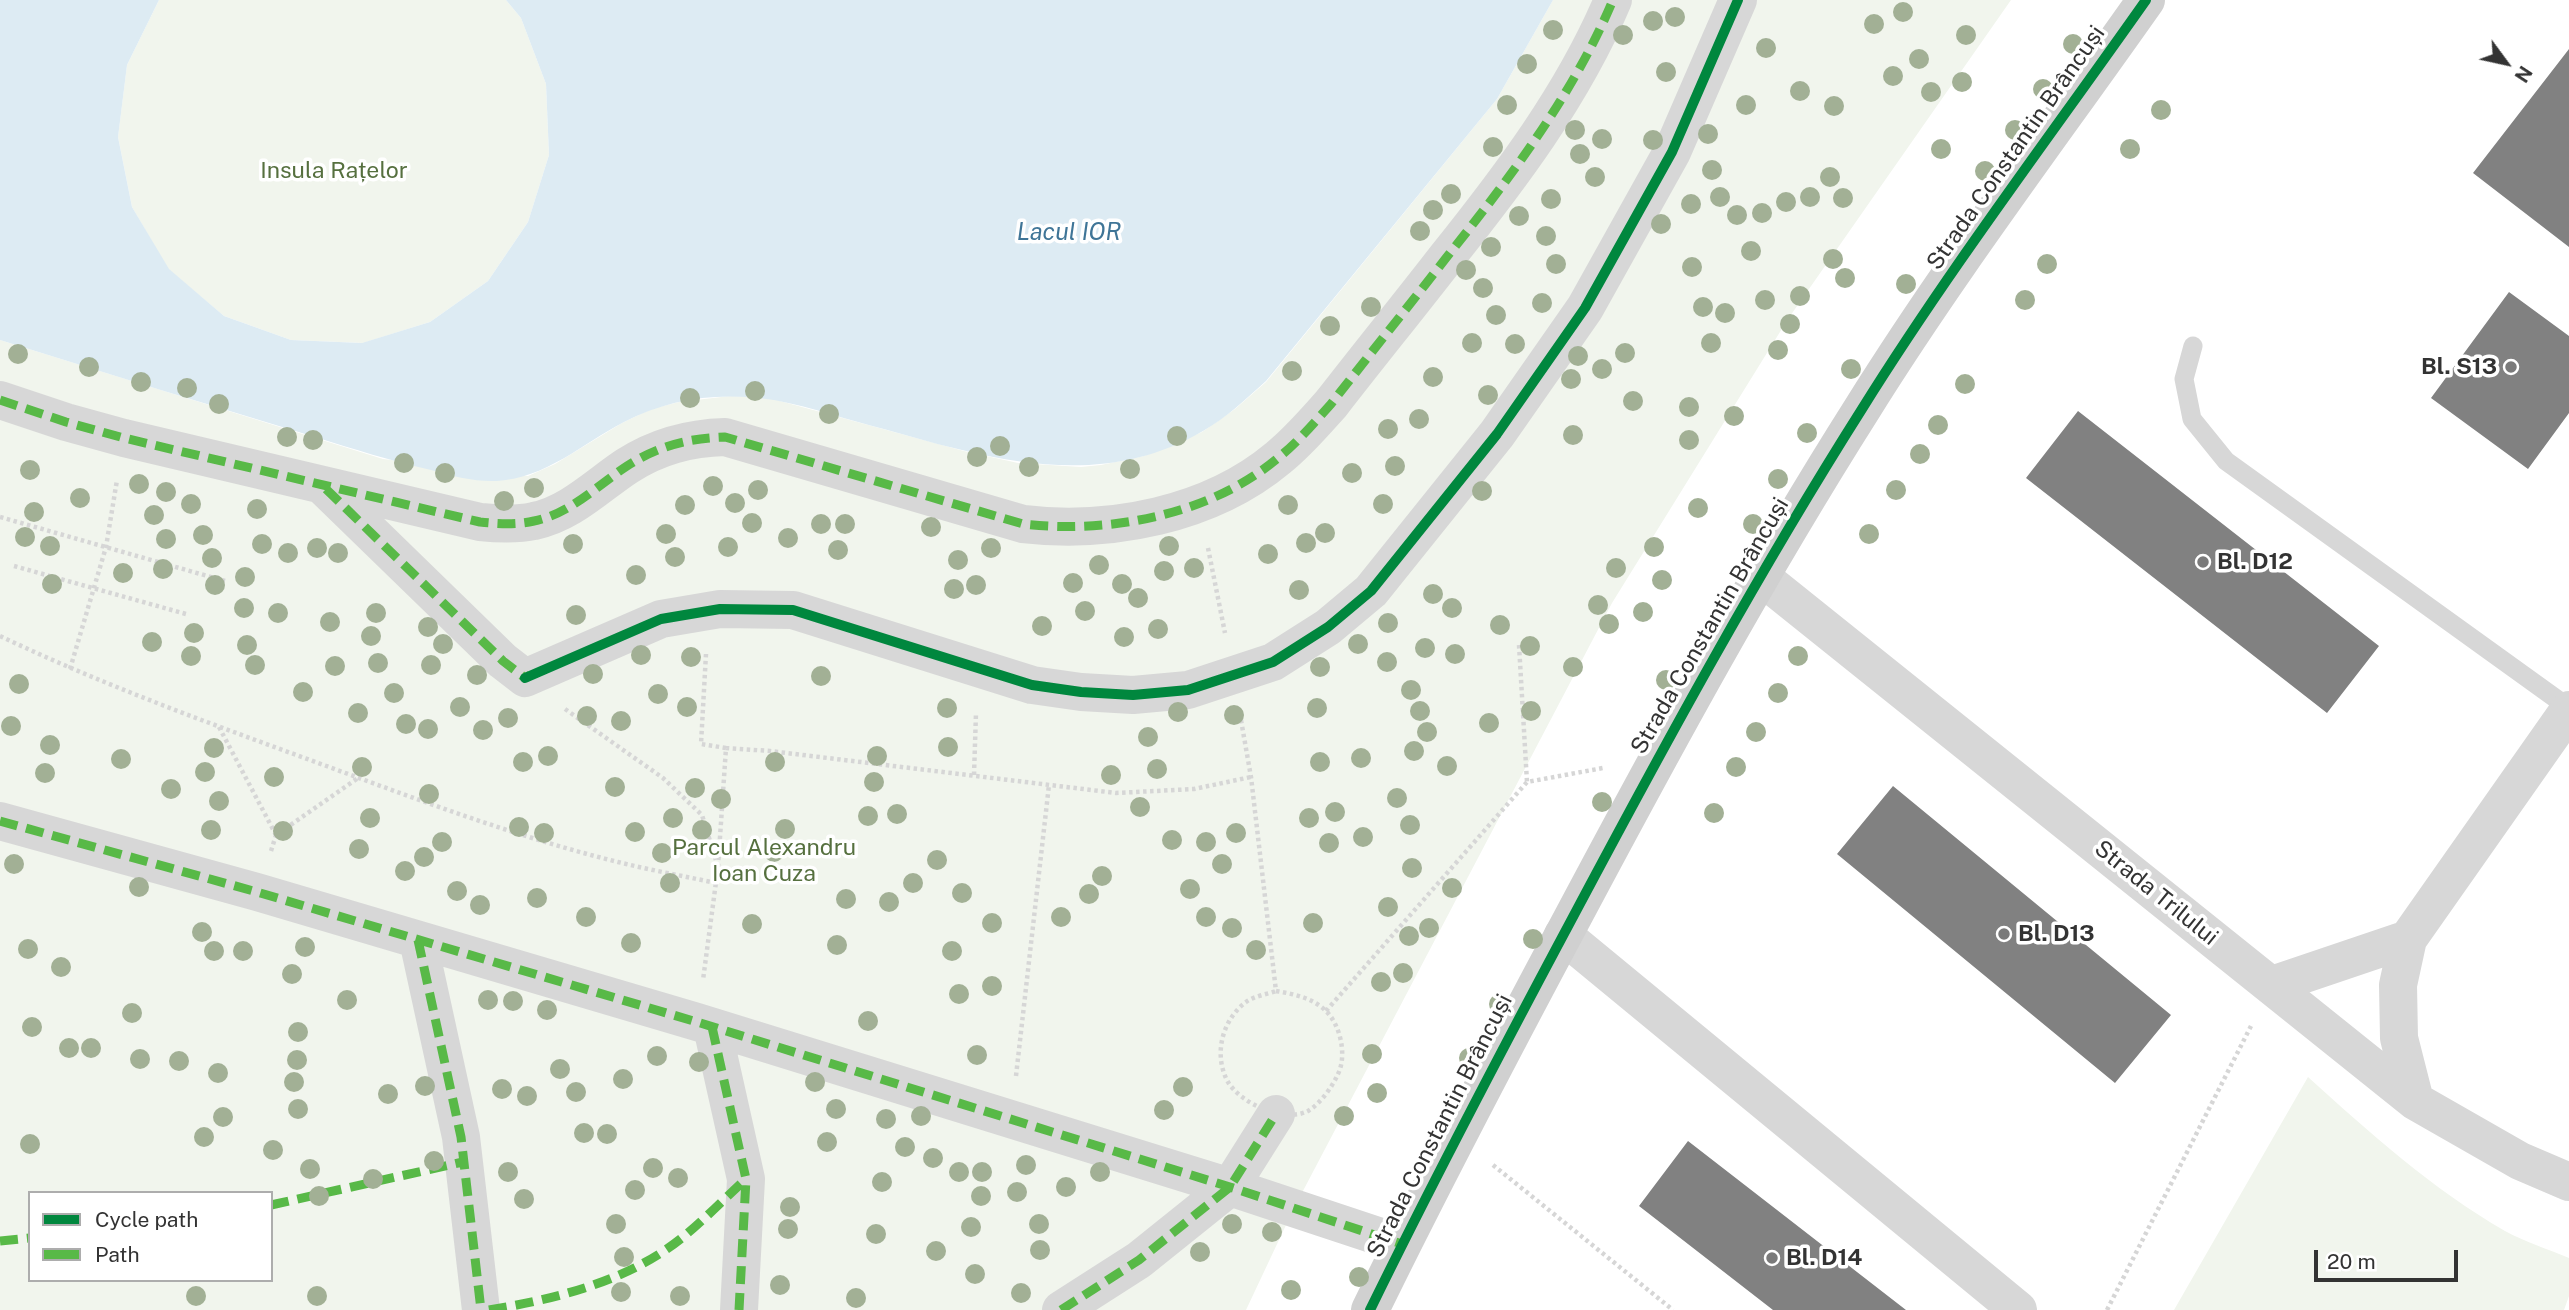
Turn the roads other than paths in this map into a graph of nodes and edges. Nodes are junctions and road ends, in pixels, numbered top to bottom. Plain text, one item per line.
1 (1614, 0) edge
2 (1738, 0) edge
3 (2146, 0) edge
4 (2193, 346) dead end
5 (0, 400) edge
6 (324, 487) junction
7 (1760, 576) junction
8 (2569, 709) edge
9 (0, 821) edge
10 (1563, 935) junction
11 (2408, 939) junction
12 (418, 940) junction
13 (2272, 985) junction
14 (705, 1025) junction
15 (2415, 1101) junction
16 (1276, 1114) dead end
17 (2569, 1182) edge
18 (1230, 1188) junction
19 (1402, 1244) junction
20 (481, 1310) edge
21 (739, 1310) edge
22 (1061, 1310) edge
23 (1370, 1310) edge
24 (2018, 1310) edge

1 - 6 street
2 - 6 street
3 - 7 main road, Strada Constantin Brâncuși
4 - 8 lane
5 - 6 street
7 - 10 main road, Strada Constantin Brâncuși
7 - 13 street, Strada Trilului
8 - 11 street
9 - 12 street
10 - 19 main road, Strada Constantin Brâncuși
10 - 24 street
11 - 13 street
11 - 15 street
12 - 14 street
12 - 20 street
13 - 15 street, Strada Trilului
14 - 18 street
14 - 21 street
15 - 17 street, Strada Trilului
16 - 18 street
18 - 19 street
18 - 22 street
19 - 23 main road, Strada Constantin Brâncuși

